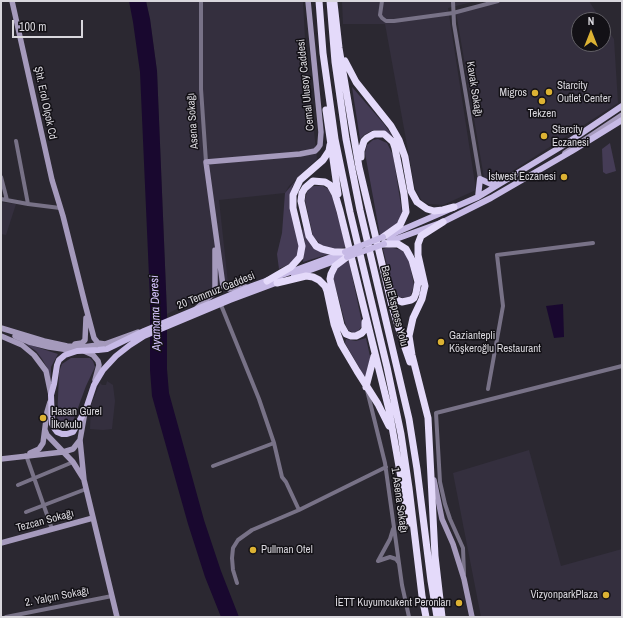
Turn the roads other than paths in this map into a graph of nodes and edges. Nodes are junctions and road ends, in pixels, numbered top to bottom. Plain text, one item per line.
1 (12, 1) edge
2 (201, 1) edge
3 (308, 1) edge
4 (320, 1) edge
5 (330, 1) edge
6 (334, 1) edge
7 (382, 1) edge
8 (453, 1) edge
9 (498, 1) edge
10 (454, 12) junction
11 (337, 26) junction
12 (323, 53) junction
13 (622, 106) edge
14 (622, 115) edge
15 (622, 120) edge
16 (16, 141) dead end
17 (330, 145) junction
18 (206, 162) junction
19 (552, 163) junction
20 (1, 177) edge
21 (480, 179) junction
22 (364, 183) junction
23 (500, 184) junction
24 (478, 197) junction
25 (1, 199) edge
26 (7, 200) junction
27 (28, 204) junction
28 (454, 207) junction
29 (60, 208) junction
30 (340, 210) junction
31 (443, 222) junction
32 (216, 240) junction
33 (383, 241) junction
34 (593, 243) dead end
35 (346, 254) junction
36 (384, 271) junction
37 (267, 281) junction
38 (277, 283) junction
39 (252, 286) junction
40 (85, 304) junction
41 (221, 305) junction
42 (195, 309) junction
43 (364, 310) junction
44 (185, 317) junction
45 (1, 329) edge
46 (144, 333) junction
47 (1, 336) edge
48 (105, 344) junction
49 (60, 345) junction
50 (77, 351) junction
51 (84, 351) junction
52 (375, 353) junction
53 (622, 366) edge
54 (94, 385) junction
55 (366, 387) junction
56 (488, 389) dead end
57 (422, 390) junction
58 (51, 398) junction
59 (86, 409) junction
60 (45, 430) junction
61 (80, 440) junction
62 (274, 443) junction
63 (396, 450) junction
64 (63, 452) junction
65 (26, 455) junction
66 (1, 459) edge
67 (73, 462) junction
68 (212, 466) dead end
69 (431, 466) junction
70 (386, 468) junction
71 (33, 479) junction
72 (84, 480) junction
73 (18, 485) dead end
74 (86, 489) junction
75 (43, 506) junction
76 (299, 510) junction
77 (26, 512) dead end
78 (94, 518) junction
79 (394, 525) junction
80 (52, 529) junction
81 (1, 544) edge
82 (400, 566) junction
83 (464, 579) junction
84 (237, 583) dead end
85 (112, 596) junction
86 (422, 596) junction
87 (6, 617) edge
88 (117, 617) edge
89 (408, 617) edge
90 (426, 617) edge
91 (437, 617) edge
92 (442, 617) edge
93 (472, 617) edge

1 - 29 main road, Şht. Erol Olçok Cd
2 - 18 street, Asena Sokağı
3 - 18 main road, Cemal Ulusoy Caddesi
4 - 12 highway, Basın Ekspress Yolu
5 - 91 highway, Basın Ekspress Yolu
6 - 11 highway
7 - 10 street
8 - 10 street, Kavak Sokağı
9 - 10 street
10 - 21 street, Kavak Sokağı
11 - 22 highway
11 - 28 highway
12 - 17 highway
12 - 86 highway, Basın Ekspress Yolu
13 - 23 main road
14 - 19 main road
15 - 19 main road
16 - 27 street
17 - 30 highway
17 - 37 highway
18 - 32 main road, Asena Sokağı
19 - 31 main road
20 - 26 street
21 - 23 main road
21 - 24 main road
22 - 33 highway
22 - 36 highway
23 - 24 main road
24 - 28 main road
25 - 26 street
26 - 27 street
27 - 29 street
28 - 33 main road
29 - 40 main road, Şht. Erol Olçok Cd
30 - 35 highway
30 - 43 highway
31 - 33 main road
31 - 57 highway
32 - 39 main road
32 - 42 main road
33 - 35 main road, bridge
33 - 36 highway
34 - 56 street
35 - 37 main road, 20 Temmuz Caddesi
35 - 38 main road
35 - 43 highway
36 - 57 highway
37 - 39 main road, 20 Temmuz Caddesi
38 - 41 main road
38 - 55 highway
39 - 42 main road, 20 Temmuz Caddesi
40 - 48 main road
40 - 49 main road
41 - 44 main road
41 - 62 street
42 - 44 main road, 20 Temmuz Caddesi
43 - 52 highway
44 - 46 main road
45 - 49 main road
45 - 50 main road
46 - 48 main road
46 - 51 main road
46 - 54 main road
47 - 58 main road
48 - 49 main road
50 - 51 main road
50 - 58 main road
51 - 54 main road
52 - 55 highway
52 - 63 highway
53 - 83 street
54 - 59 main road
55 - 63 highway
55 - 70 street, 1. Asena Sokağı
57 - 69 highway
58 - 59 main road
58 - 60 main road
59 - 61 main road
60 - 64 main road
60 - 65 main road
61 - 64 main road
61 - 72 main road
62 - 68 street
62 - 76 street
63 - 86 highway
64 - 65 main road
64 - 67 main road
65 - 66 main road
65 - 71 street
67 - 71 street
67 - 72 main road
69 - 83 main road
69 - 92 highway
70 - 76 street
70 - 79 street, 1. Asena Sokağı
71 - 73 street
71 - 75 street
72 - 74 main road
74 - 75 street
74 - 78 main road
75 - 77 street
75 - 80 street
76 - 84 street
78 - 80 main road, Tezcan Sokağı
78 - 85 main road
79 - 82 street, 1. Asena Sokağı
79 - 82 street
80 - 81 main road, Tezcan Sokağı
82 - 89 street, 1. Asena Sokağı
83 - 93 main road
85 - 87 street, 2. Yalçın Sokağı
85 - 88 main road
86 - 90 highway, Basın Ekspress Yolu

